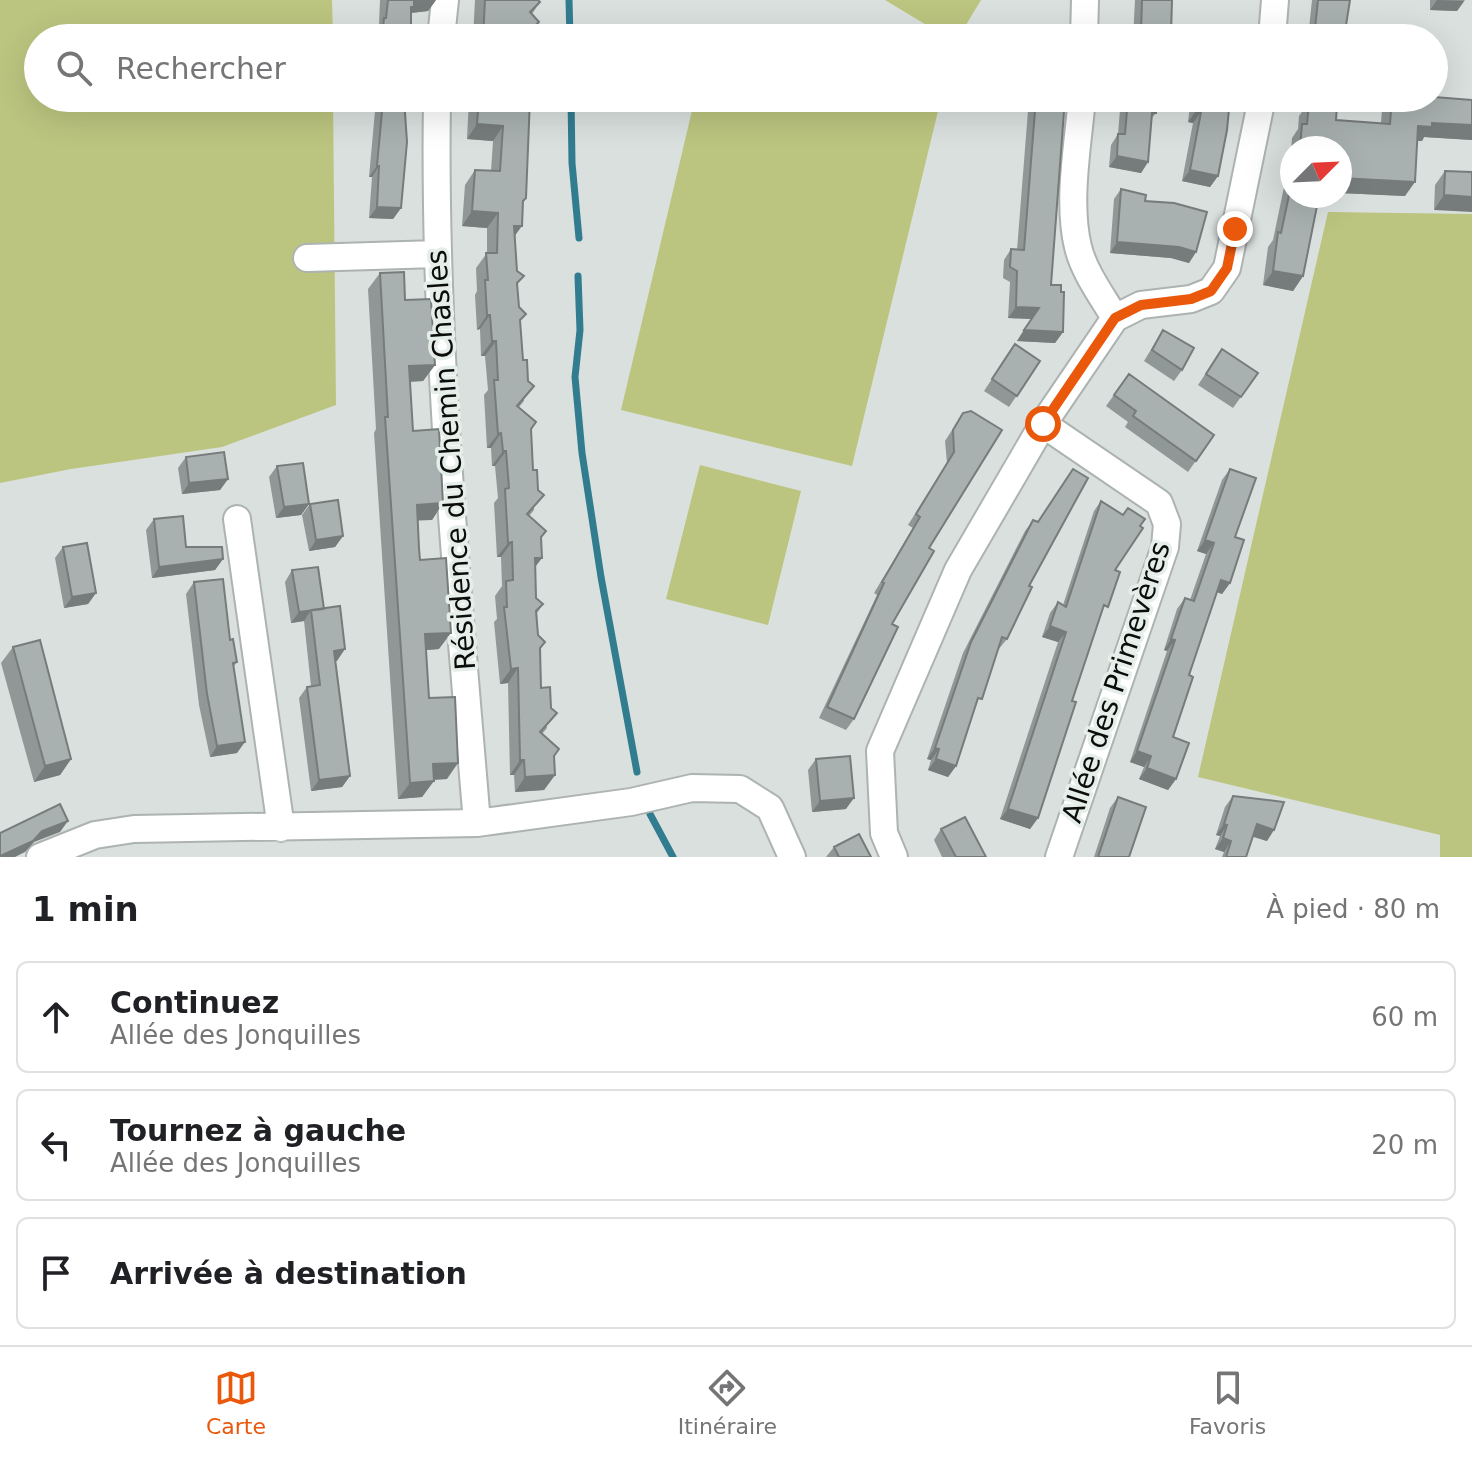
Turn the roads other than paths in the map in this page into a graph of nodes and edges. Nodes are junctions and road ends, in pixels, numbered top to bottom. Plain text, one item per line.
1 (445, 0) edge
2 (1085, 0) edge
3 (1275, 0) edge
4 (442, 24) edge
5 (1084, 24) edge
6 (1273, 24) edge
7 (437, 112) edge
8 (1081, 112) edge
9 (1259, 112) edge
10 (437, 254) junction
11 (307, 258) dead end
12 (1115, 318) junction
13 (1043, 424) junction
14 (237, 519) dead end
15 (477, 823) junction
16 (281, 828) junction
17 (40, 857) edge
18 (792, 857) edge
19 (894, 857) edge
20 (1059, 857) edge

1 - 4 street
2 - 5 street
3 - 6 street
7 - 10 street, Résidence du Chemin Chasles
8 - 12 street
9 - 12 street
10 - 11 street
10 - 15 street, Résidence du Chemin Chasles
12 - 13 street
13 - 19 street
13 - 20 street, Allée des Primevères
14 - 16 street
15 - 16 street
15 - 18 street
16 - 17 street

